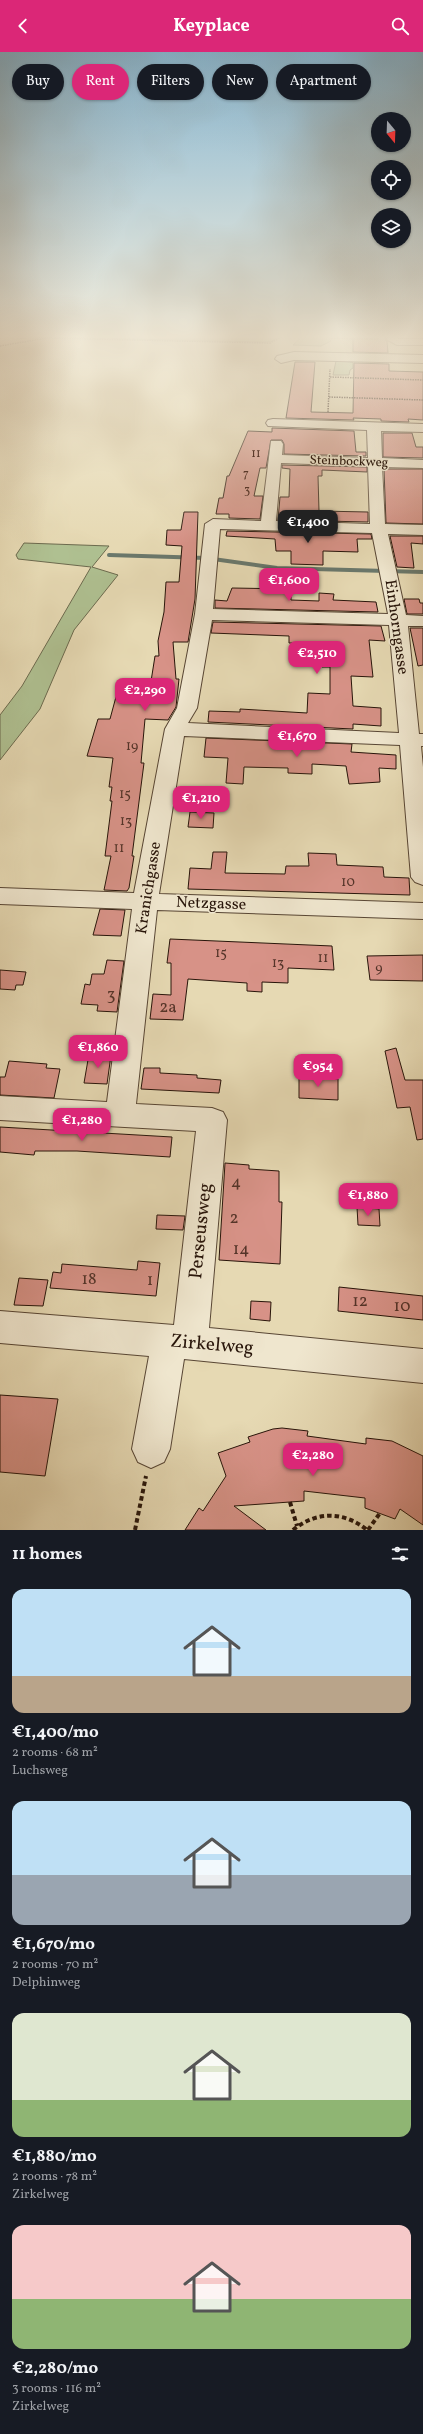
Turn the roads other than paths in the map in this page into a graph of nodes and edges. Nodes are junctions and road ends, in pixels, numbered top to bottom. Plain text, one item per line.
1 (273, 423) dead end
2 (374, 426) junction
3 (423, 428) edge
4 (276, 444) dead end
5 (275, 459) junction
6 (374, 462) junction
7 (423, 464) edge
8 (268, 526) junction
9 (380, 529) junction
10 (423, 530) edge
11 (204, 614) junction
12 (398, 620) junction
13 (423, 621) edge
14 (175, 728) junction
15 (416, 740) edge
16 (423, 877) edge
17 (0, 896) edge
18 (145, 902) junction
19 (423, 911) edge
20 (0, 1108) edge
21 (120, 1114) junction
22 (0, 1327) edge
23 (180, 1342) junction
24 (423, 1366) edge
25 (151, 1449) road end

1 - 2 street
2 - 3 street
2 - 6 street, Einhorngasse
4 - 5 street
5 - 6 street, Steinbockweg
5 - 8 street
6 - 7 street, Steinbockweg
6 - 9 street, Einhorngasse
8 - 9 street
8 - 11 street, Kranichgasse
9 - 10 street
9 - 12 street, Einhorngasse
11 - 12 street
11 - 14 street, Kranichgasse
12 - 13 street
12 - 15 street, Einhorngasse
14 - 15 street
14 - 18 street, Kranichgasse
15 - 16 street, Einhorngasse
17 - 18 street, Netzgasse
18 - 19 street, Netzgasse
18 - 21 street, Kranichgasse
20 - 21 street
21 - 23 street, Perseusweg
22 - 23 street, Zirkelweg
23 - 24 street, Zirkelweg
23 - 25 street, Perseusweg

